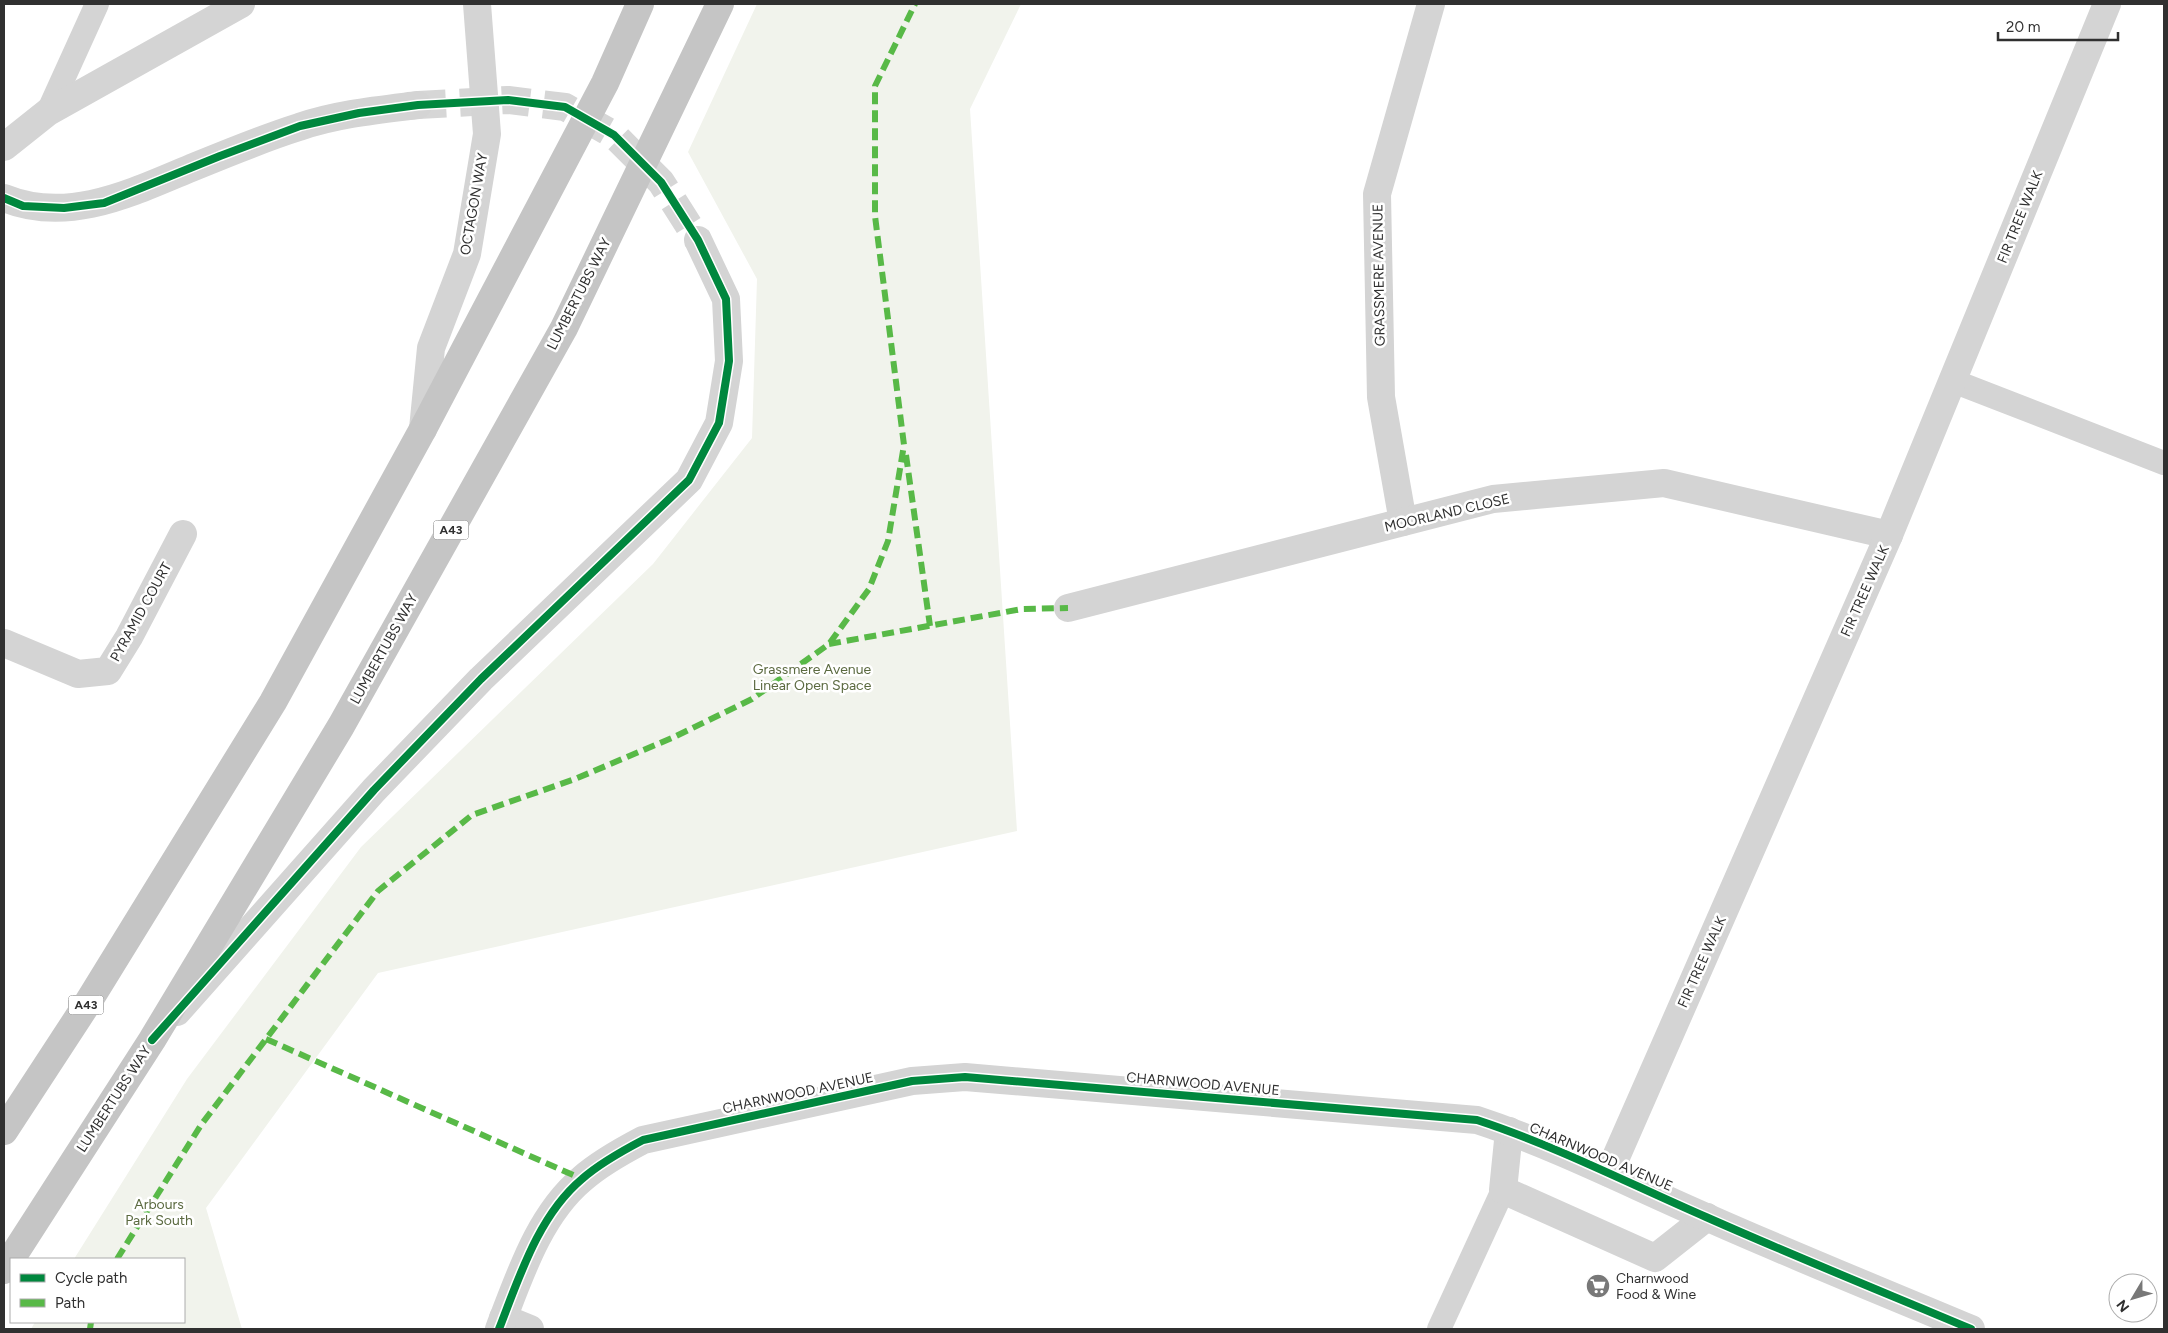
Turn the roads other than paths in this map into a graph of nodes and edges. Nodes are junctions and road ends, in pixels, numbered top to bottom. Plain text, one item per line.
1 (97, 4) edge
2 (241, 4) edge
3 (477, 4) edge
4 (640, 4) edge
5 (720, 4) edge
6 (1431, 4) edge
7 (2107, 4) edge
8 (418, 104) tunnel mouth
9 (48, 112) junction
10 (4, 147) edge
11 (4, 198) edge
12 (698, 240) tunnel mouth
13 (1952, 381) junction
14 (423, 429) junction
15 (2164, 463) edge
16 (1403, 522) junction
17 (183, 534) dead end
18 (1889, 535) junction
19 (1068, 608) dead end
20 (4, 643) edge
21 (152, 1040) junction
22 (4, 1131) edge
23 (1508, 1131) junction
24 (1609, 1172) junction
25 (1503, 1190) junction
26 (1707, 1217) junction
27 (12, 1258) edge
28 (501, 1324) edge
29 (530, 1329) edge
30 (1439, 1329) edge
31 (1971, 1329) edge

1 - 9 lane
2 - 9 street
3 - 14 street, OCTAGON WAY
4 - 14 highway, A43
5 - 21 highway, LUMBERTUBS WAY / A43
6 - 16 street, GRASSMERE AVENUE
7 - 13 street, FIR TREE WALK
8 - 11 street
9 - 10 street
12 - 21 street
13 - 15 lane
13 - 18 street, FIR TREE WALK
14 - 22 highway, A43
16 - 18 street, MOORLAND CLOSE
16 - 19 street, MOORLAND CLOSE
17 - 20 street, PYRAMID COURT
18 - 24 street, FIR TREE WALK
21 - 27 highway, LUMBERTUBS WAY / A43
23 - 24 street, CHARNWOOD AVENUE
23 - 25 street, CHARNWOOD AVENUE
23 - 28 street, CHARNWOOD AVENUE
24 - 26 street, CHARNWOOD AVENUE
25 - 26 street
25 - 30 lane
26 - 31 street, CHARNWOOD AVENUE
28 - 29 street

